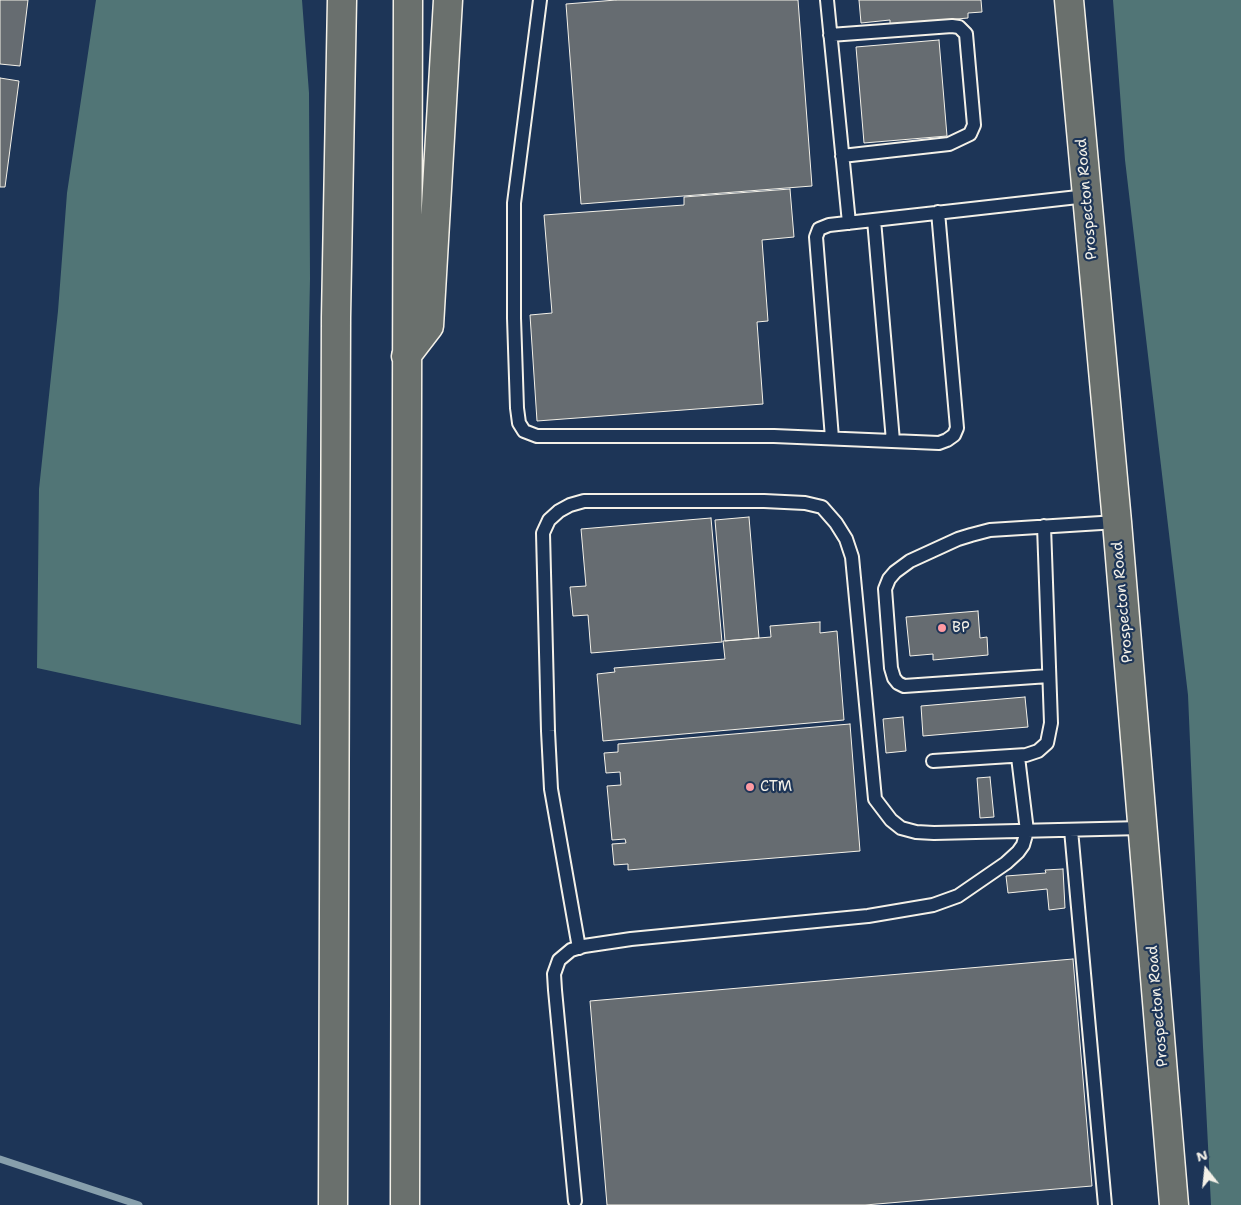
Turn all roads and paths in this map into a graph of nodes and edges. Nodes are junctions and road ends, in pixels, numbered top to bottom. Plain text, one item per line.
1 (332, 0) edge
2 (342, 0) edge
3 (408, 0) edge
4 (448, 0) edge
5 (540, 0) edge
6 (827, 0) edge
7 (1069, 0) edge
8 (830, 35) junction
9 (341, 59) junction
10 (842, 156) junction
11 (1087, 196) junction
12 (938, 212) junction
13 (874, 220) junction
14 (849, 223) junction
15 (406, 356) junction
16 (832, 438) junction
17 (893, 441) junction
18 (1117, 522) junction
19 (1044, 526) junction
20 (1050, 676) junction
21 (1018, 757) junction
22 (933, 761) dead end
23 (1142, 828) junction
24 (1071, 830) junction
25 (1027, 831) junction
26 (579, 948) junction
27 (575, 1201) dead end
28 (333, 1205) edge
29 (405, 1205) edge
30 (1105, 1205) edge
31 (1174, 1205) edge

1 - 9 main road
2 - 9 main road
3 - 15 main road
4 - 15 main road
5 - 16 lane
6 - 8 lane
7 - 11 main road, Prospecton Road
8 - 10 lane
8 - 10 lane
9 - 28 main road
10 - 14 lane
11 - 12 lane
11 - 18 main road, Prospecton Road
12 - 13 lane
12 - 17 lane
13 - 14 lane
13 - 17 lane
14 - 16 lane
15 - 29 main road
16 - 17 lane
18 - 19 lane
18 - 23 main road, Prospecton Road
19 - 20 lane
19 - 20 lane
20 - 21 lane
21 - 22 lane
21 - 25 lane
23 - 24 lane
23 - 31 main road, Prospecton Road
24 - 25 lane
24 - 30 lane
25 - 26 lane
25 - 26 lane
26 - 27 lane

